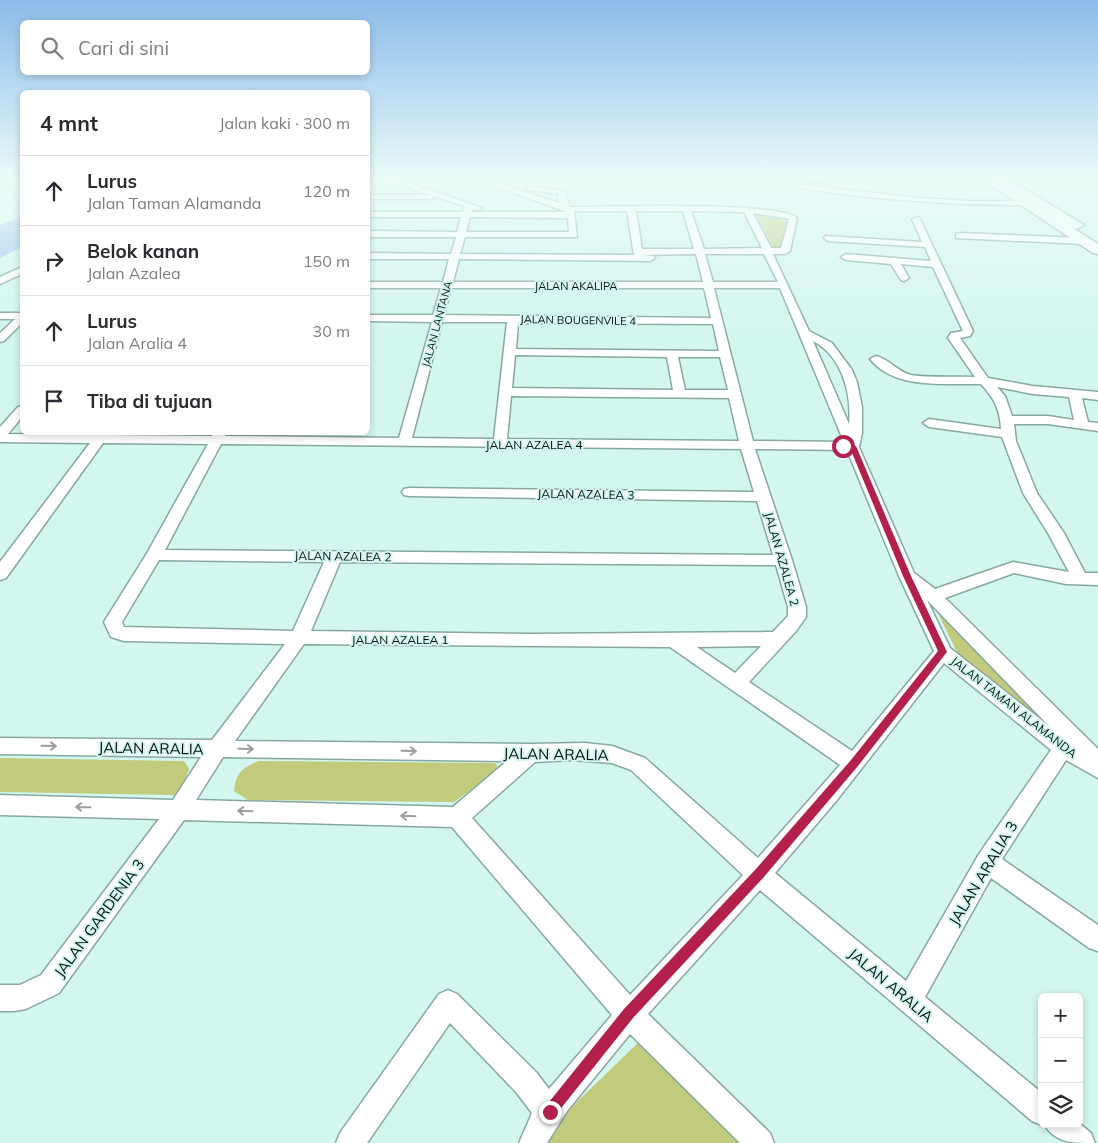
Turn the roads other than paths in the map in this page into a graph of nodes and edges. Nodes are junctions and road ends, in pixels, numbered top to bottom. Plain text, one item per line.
1 (462, 230) edge
2 (571, 230) edge
3 (635, 230) edge
4 (692, 230) edge
5 (757, 230) edge
6 (790, 230) edge
7 (921, 230) edge
8 (1076, 230) edge
9 (370, 234) edge
10 (461, 235) junction
11 (959, 236) dead end
12 (828, 238) dead end
13 (1091, 241) edge
14 (928, 244) junction
15 (575, 246) junction
16 (982, 246) dead end
17 (1098, 251) edge
18 (768, 252) junction
19 (639, 255) junction
20 (700, 255) junction
21 (370, 256) edge
22 (456, 256) junction
23 (846, 257) dead end
24 (894, 261) junction
25 (938, 264) junction
26 (20, 271) edge
27 (904, 278) dead end
28 (0, 282) edge
29 (20, 283) edge
30 (370, 285) edge
31 (707, 285) junction
32 (784, 285) junction
33 (448, 286) junction
34 (0, 316) edge
35 (20, 317) edge
36 (370, 318) edge
37 (20, 319) edge
38 (439, 319) junction
39 (513, 319) junction
40 (717, 321) junction
41 (805, 332) junction
42 (0, 339) edge
43 (509, 352) junction
44 (672, 354) junction
45 (724, 354) junction
46 (876, 359) dead end
47 (984, 381) junction
48 (1032, 390) joint
49 (505, 392) junction
50 (1074, 393) junction
51 (680, 394) junction
52 (735, 394) junction
53 (1098, 396) edge
54 (20, 412) edge
55 (929, 423) dead end
56 (1082, 424) junction
57 (1008, 427) junction
58 (1098, 428) edge
59 (102, 436) edge
60 (0, 437) edge
61 (218, 437) edge
62 (307, 437) edge
63 (404, 442) junction
64 (500, 443) junction
65 (747, 445) junction
66 (853, 446) junction
67 (409, 492) dead end
68 (764, 497) junction
69 (154, 555) junction
70 (334, 556) junction
71 (784, 560) junction
72 (0, 574) edge
73 (907, 576) junction
74 (1080, 578) junction
75 (1098, 578) edge
76 (933, 596) junction
77 (299, 638) junction
78 (776, 639) junction
79 (675, 641) junction
80 (943, 652) junction
81 (737, 683) junction
82 (0, 746) edge
83 (1063, 748) junction
84 (217, 749) junction
85 (530, 753) junction
86 (1098, 762) edge
87 (854, 763) junction
88 (1098, 769) edge
89 (1, 806) edge
90 (179, 809) junction
91 (456, 817) junction
92 (987, 862) junction
93 (759, 874) junction
94 (1098, 938) edge
95 (0, 998) edge
96 (909, 1001) junction
97 (629, 1014) junction
98 (1038, 1108) edge
99 (550, 1112) junction
100 (1063, 1128) edge
101 (350, 1143) edge
102 (533, 1143) edge
103 (760, 1143) edge
104 (1081, 1143) edge

1 - 10 street, JALAN LANTANA
2 - 15 street
3 - 19 street
4 - 20 street, JALAN AZALEA 2
5 - 18 street, JALAN TAMAN ALAMANDA
6 - 18 street
7 - 14 street
8 - 13 main road
9 - 10 street
10 - 15 street
10 - 22 street, JALAN LANTANA
11 - 13 street
12 - 14 street
13 - 17 main road
14 - 25 street
15 - 19 street
15 - 22 street
16 - 17 street
18 - 20 street
18 - 32 street, JALAN TAMAN ALAMANDA
19 - 20 street
20 - 31 street, JALAN AZALEA 2
21 - 22 street
22 - 33 street, JALAN LANTANA
23 - 24 street
24 - 25 street
24 - 27 street
25 - 47 street
26 - 28 street
28 - 29 street
30 - 33 street, JALAN AKALIPA
31 - 32 street, JALAN AKALIPA
31 - 33 street, JALAN AKALIPA
31 - 40 street, JALAN AZALEA 2
32 - 41 street, JALAN TAMAN ALAMANDA
33 - 38 street, JALAN LANTANA
34 - 35 street
36 - 38 street, JALAN BOUGENVILE 4
37 - 42 street
38 - 39 street, JALAN BOUGENVILE 4
38 - 63 street, JALAN LANTANA
39 - 40 street, JALAN BOUGENVILE 4
39 - 43 street
40 - 45 street, JALAN AZALEA 2
41 - 66 street, JALAN TAMAN ALAMANDA
41 - 66 street
43 - 44 street
43 - 49 street
44 - 45 street
44 - 51 street
45 - 52 street, JALAN AZALEA 2
46 - 47 street
47 - 48 street
47 - 57 street
48 - 50 street
49 - 51 street
49 - 64 street
50 - 53 street
50 - 56 street
51 - 52 street
52 - 65 street, JALAN AZALEA 2
54 - 60 street
55 - 57 street
56 - 57 street
56 - 58 street
57 - 74 street
59 - 60 street, JALAN AZALEA 4
59 - 61 street, JALAN AZALEA 4
59 - 72 street
61 - 62 street, JALAN AZALEA 4
61 - 69 street
62 - 63 street, JALAN AZALEA 4
63 - 64 street, JALAN AZALEA 4
64 - 65 street, JALAN AZALEA 4
65 - 66 street, JALAN AZALEA 4
65 - 68 street, JALAN AZALEA 2
66 - 73 street, JALAN TAMAN ALAMANDA
67 - 68 street, JALAN AZALEA 3
68 - 71 street, JALAN AZALEA 2
69 - 70 street, JALAN AZALEA 2
69 - 77 street, JALAN AZALEA 1
70 - 71 street, JALAN AZALEA 2
70 - 77 street
71 - 78 street, JALAN AZALEA 2
73 - 76 street
73 - 80 street, JALAN TAMAN ALAMANDA
74 - 75 street
74 - 76 street
76 - 86 street
77 - 79 street, JALAN AZALEA 1
77 - 84 street
78 - 79 street, JALAN AZALEA 1
78 - 81 street, JALAN AZALEA 2
79 - 81 street
80 - 83 street, JALAN TAMAN ALAMANDA
80 - 87 street
81 - 87 street
82 -> 84 street, JALAN ARALIA
83 - 88 street, JALAN TAMAN ALAMANDA
83 - 92 street, JALAN ARALIA 3
84 -> 85 street, JALAN ARALIA
84 - 90 street
85 - 91 street
85 - 93 street, JALAN ARALIA
87 - 93 street
90 -> 89 street
91 -> 90 street
90 - 95 street, JALAN GARDENIA 3
91 - 97 street
92 - 94 street
92 - 96 street, JALAN ARALIA 3
93 - 96 street, JALAN ARALIA
93 - 97 street
96 - 98 street, JALAN ARALIA
97 - 99 street
97 - 103 street
99 - 101 street
99 - 102 street
100 - 104 street

